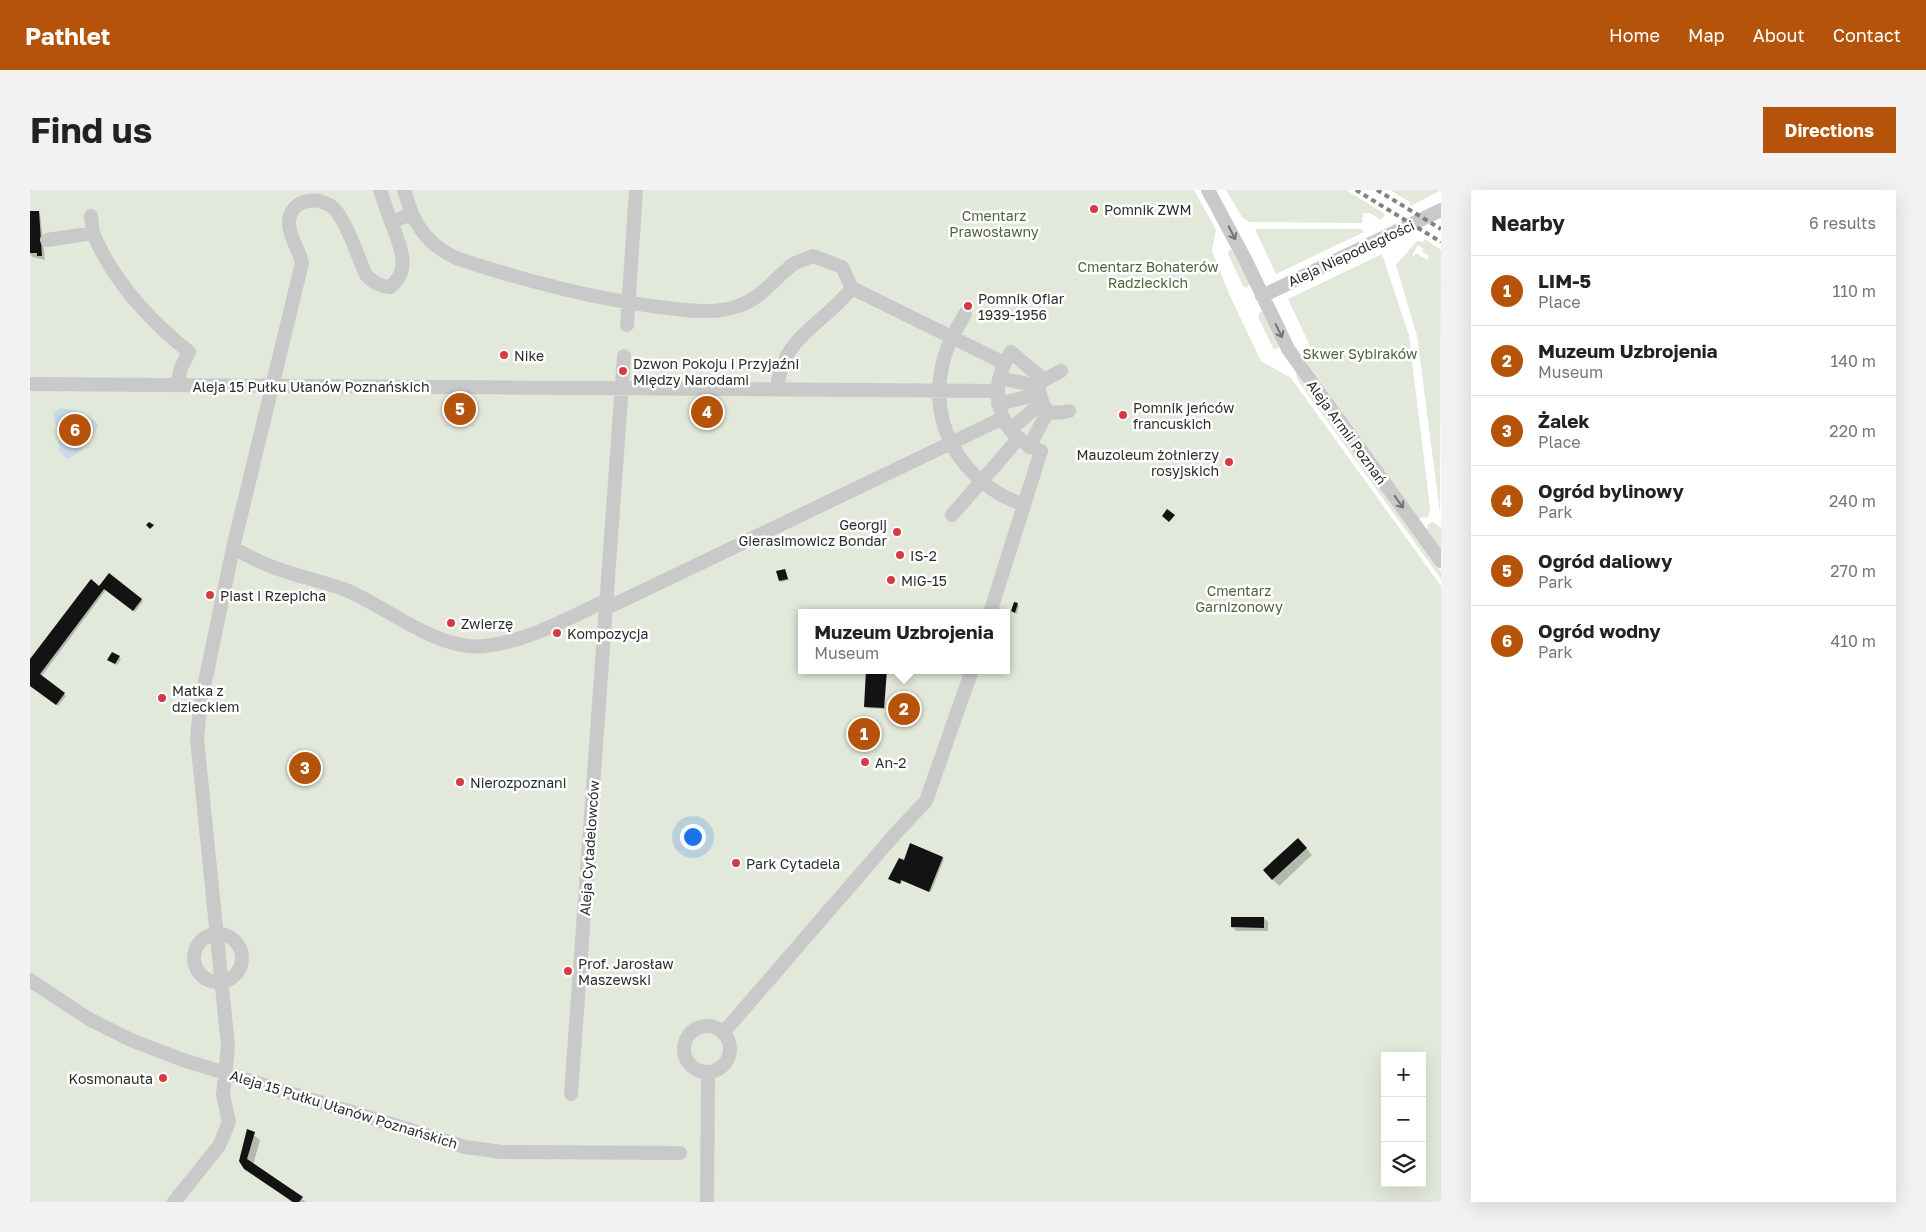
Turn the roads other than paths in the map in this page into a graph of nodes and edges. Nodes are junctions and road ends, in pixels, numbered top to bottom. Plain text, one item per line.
1 (380, 190) edge
2 (404, 190) edge
3 (636, 190) edge
4 (1208, 190) edge
5 (1441, 210) edge
6 (412, 214) junction
7 (91, 216) dead end
8 (391, 222) junction
9 (94, 233) junction
10 (47, 240) dead end
11 (852, 288) junction
12 (1262, 296) junction
13 (628, 303) junction
14 (966, 314) dead end
15 (627, 325) dead end
16 (952, 338) junction
17 (624, 356) dead end
18 (1004, 363) junction
19 (1062, 371) dead end
20 (30, 384) edge
21 (177, 385) junction
22 (270, 386) junction
23 (622, 388) junction
24 (777, 389) junction
25 (939, 390) junction
26 (998, 391) junction
27 (1042, 395) junction
28 (1069, 411) dead end
29 (1015, 433) junction
30 (951, 444) junction
31 (980, 482) junction
32 (1024, 505) junction
33 (952, 515) dead end
34 (233, 548) junction
35 (1441, 561) edge
36 (605, 605) junction
37 (991, 609) edge
38 (971, 674) edge
39 (215, 934) junction
40 (30, 980) edge
41 (220, 982) junction
42 (723, 1033) junction
43 (224, 1073) junction
44 (708, 1073) junction
45 (571, 1094) dead end
46 (680, 1153) dead end
47 (174, 1202) edge
48 (707, 1202) edge

1 - 8 street
2 - 6 street
3 - 13 street
4 -> 12 street, Aleja Armii Poznań
5 - 12 street, Aleja Niepodległości
6 - 8 street
6 - 13 street
7 - 9 street
8 - 22 street
9 - 10 street
9 - 21 street
11 - 13 street
11 - 16 street
11 - 24 street
12 -> 35 street, Aleja Armii Poznań
13 - 15 street
14 - 16 street
16 - 18 street
16 - 25 street
17 - 23 street, Aleja Cytadelowców
18 - 26 street
18 - 27 street
19 - 27 street
20 - 21 street, Aleja 15 Pułku Ułanów Poznańskich
21 - 22 street, Aleja 15 Pułku Ułanów Poznańskich
22 - 23 street, Aleja 15 Pułku Ułanów Poznańskich
22 - 34 street
23 - 24 street, Aleja 15 Pułku Ułanów Poznańskich
23 - 36 street, Aleja Cytadelowców
24 - 25 street, Aleja 15 Pułku Ułanów Poznańskich
25 - 26 street, Aleja 15 Pułku Ułanów Poznańskich
25 - 30 street
26 - 27 street
26 - 27 street
26 - 29 street
27 - 28 street
27 - 29 street
27 - 29 street
29 - 30 street
29 - 31 street
29 - 32 street
30 - 31 street
30 - 36 street
31 - 32 street
31 - 33 street
32 - 37 street
34 - 36 street
34 - 39 street
36 - 45 street, Aleja Cytadelowców
38 - 42 street
39 - 41 street
39 - 41 street
39 - 41 street
40 - 43 street, Aleja 15 Pułku Ułanów Poznańskich
41 - 43 street
42 - 44 street
42 - 44 street
43 - 46 street, Aleja 15 Pułku Ułanów Poznańskich
43 - 47 street
44 - 48 street

